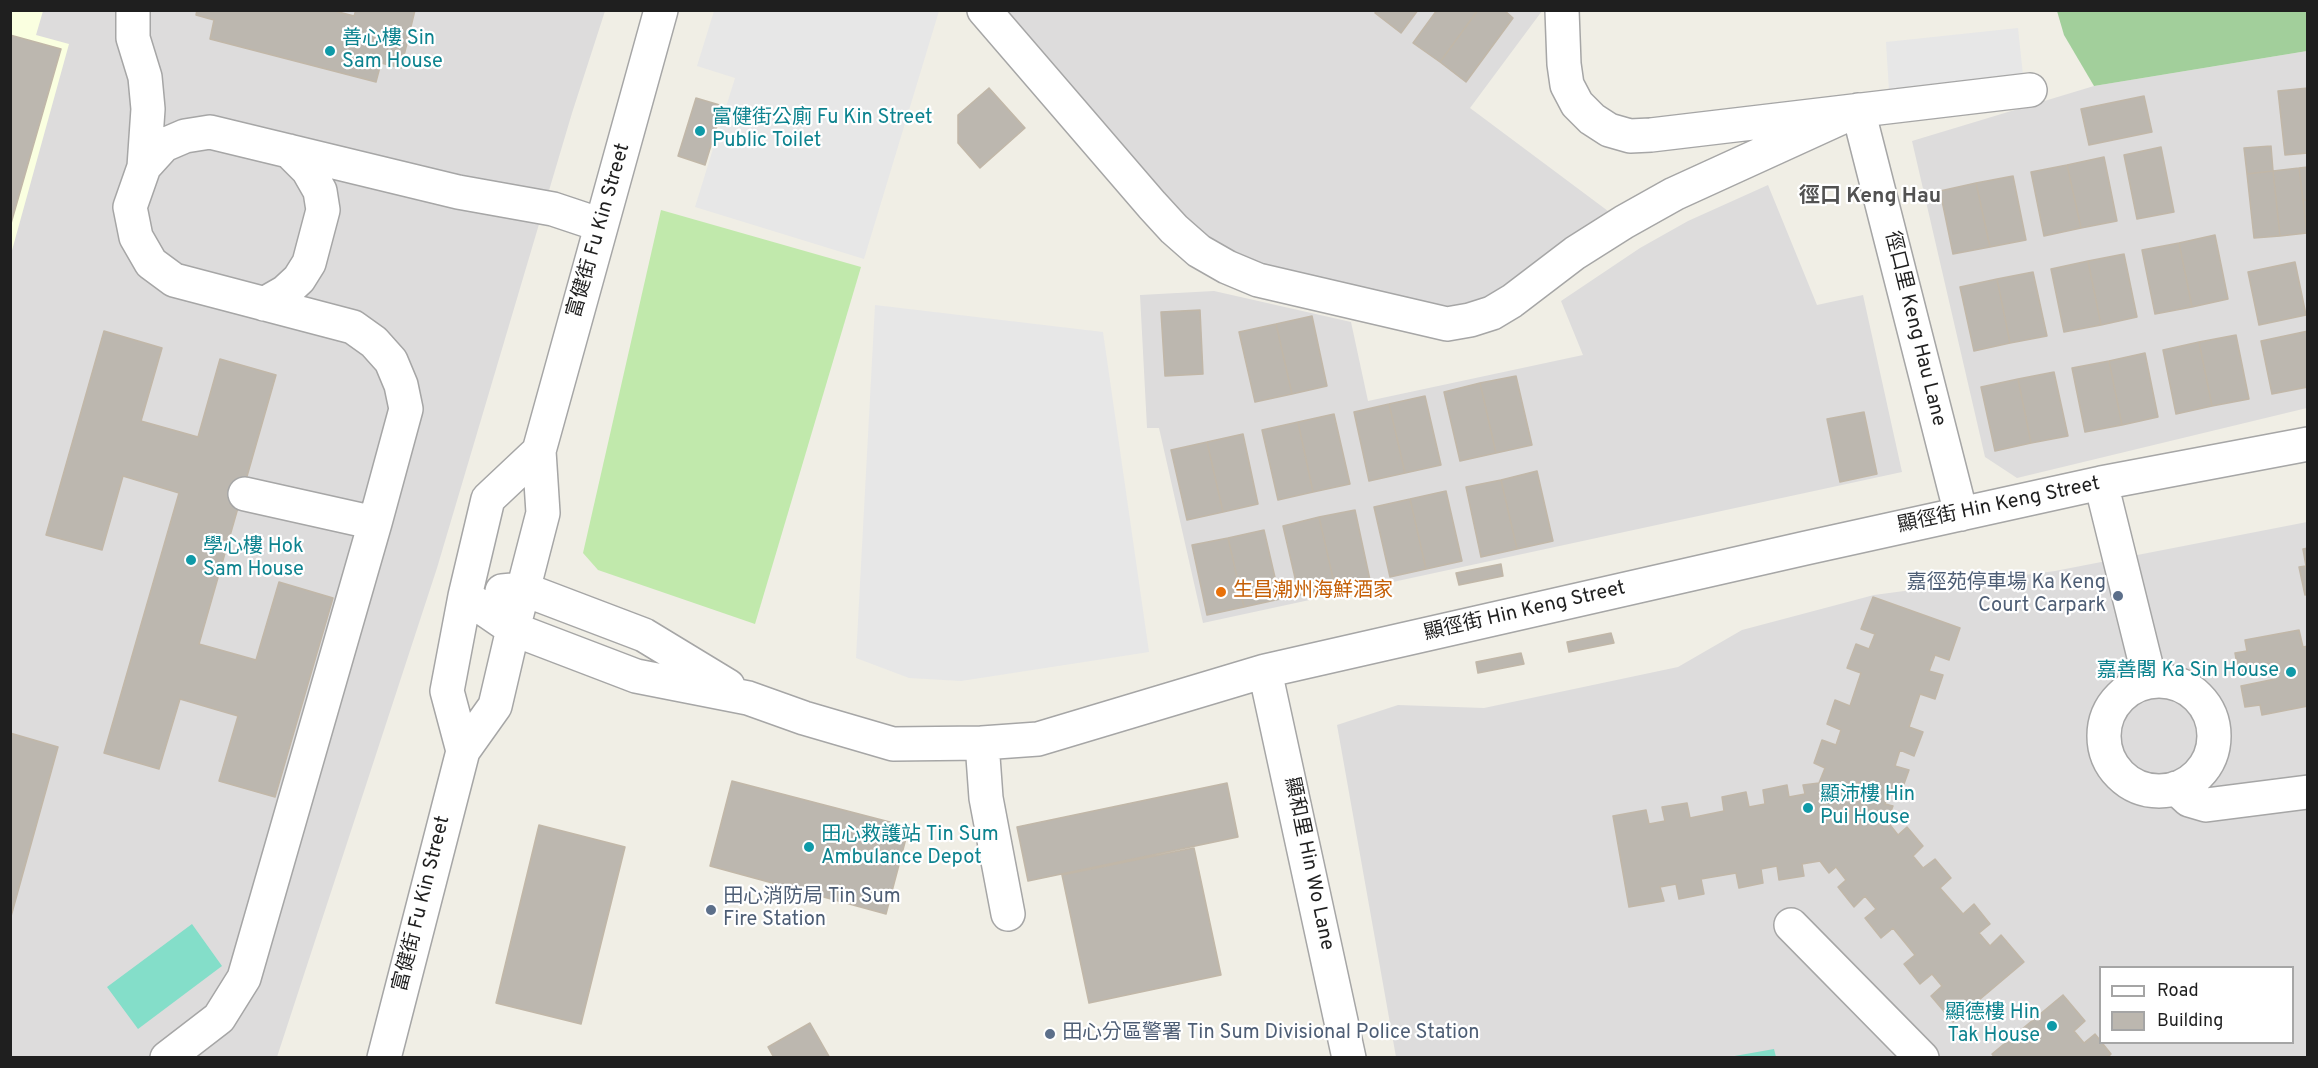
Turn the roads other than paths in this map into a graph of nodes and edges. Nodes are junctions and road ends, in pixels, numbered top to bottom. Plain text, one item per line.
1 (133, 10) edge
2 (661, 10) edge
3 (984, 10) edge
4 (1562, 10) edge
5 (2030, 90) dead end
6 (1858, 110) junction
7 (289, 151) junction
8 (144, 167) junction
9 (601, 225) junction
10 (264, 304) junction
11 (2307, 444) edge
12 (539, 451) junction
13 (2101, 483) junction
14 (245, 494) dead end
15 (1961, 514) junction
16 (375, 523) junction
17 (523, 589) junction
18 (465, 596) junction
19 (513, 628) junction
20 (1265, 671) junction
21 (2150, 681) junction
22 (748, 698) junction
23 (982, 743) junction
24 (463, 751) junction
25 (2176, 789) junction
26 (2307, 792) edge
27 (1008, 914) dead end
28 (1791, 924) dead end
29 (166, 1058) edge
30 (384, 1058) edge
31 (1349, 1058) edge
32 (1922, 1058) edge

1 - 8 street
2 - 9 street, 富健街 Fu Kin Street
3 - 6 street
4 - 6 street
5 - 6 street
6 - 15 street, 徑口里 Keng Hau Lane
7 - 8 street
7 - 9 street
7 - 10 street
8 - 10 street
9 - 12 street, 富健街 Fu Kin Street
10 - 16 street
11 - 13 street, 顯徑街 Hin Keng Street
12 - 17 street, 富健街 Fu Kin Street
12 - 18 street, 富健街 Fu Kin Street
13 - 15 street, 顯徑街 Hin Keng Street
13 - 21 street
14 - 16 street
15 - 20 street, 顯徑街 Hin Keng Street
16 - 29 street
17 - 18 street, 顯徑街 Hin Keng Street
17 - 19 street, 富健街 Fu Kin Street
17 - 22 street, 顯徑街 Hin Keng Street
18 - 19 street, 顯徑街 Hin Keng Street
18 - 24 street, 富健街 Fu Kin Street
19 - 22 street, 顯徑街 Hin Keng Street
19 - 24 street, 富健街 Fu Kin Street
20 - 23 street, 顯徑街 Hin Keng Street
20 - 31 street, 顯和里 Hin Wo Lane
21 - 25 street
21 - 25 street
22 - 23 street, 顯徑街 Hin Keng Street
23 - 27 street
24 - 30 street, 富健街 Fu Kin Street
25 - 26 street
28 - 32 street

